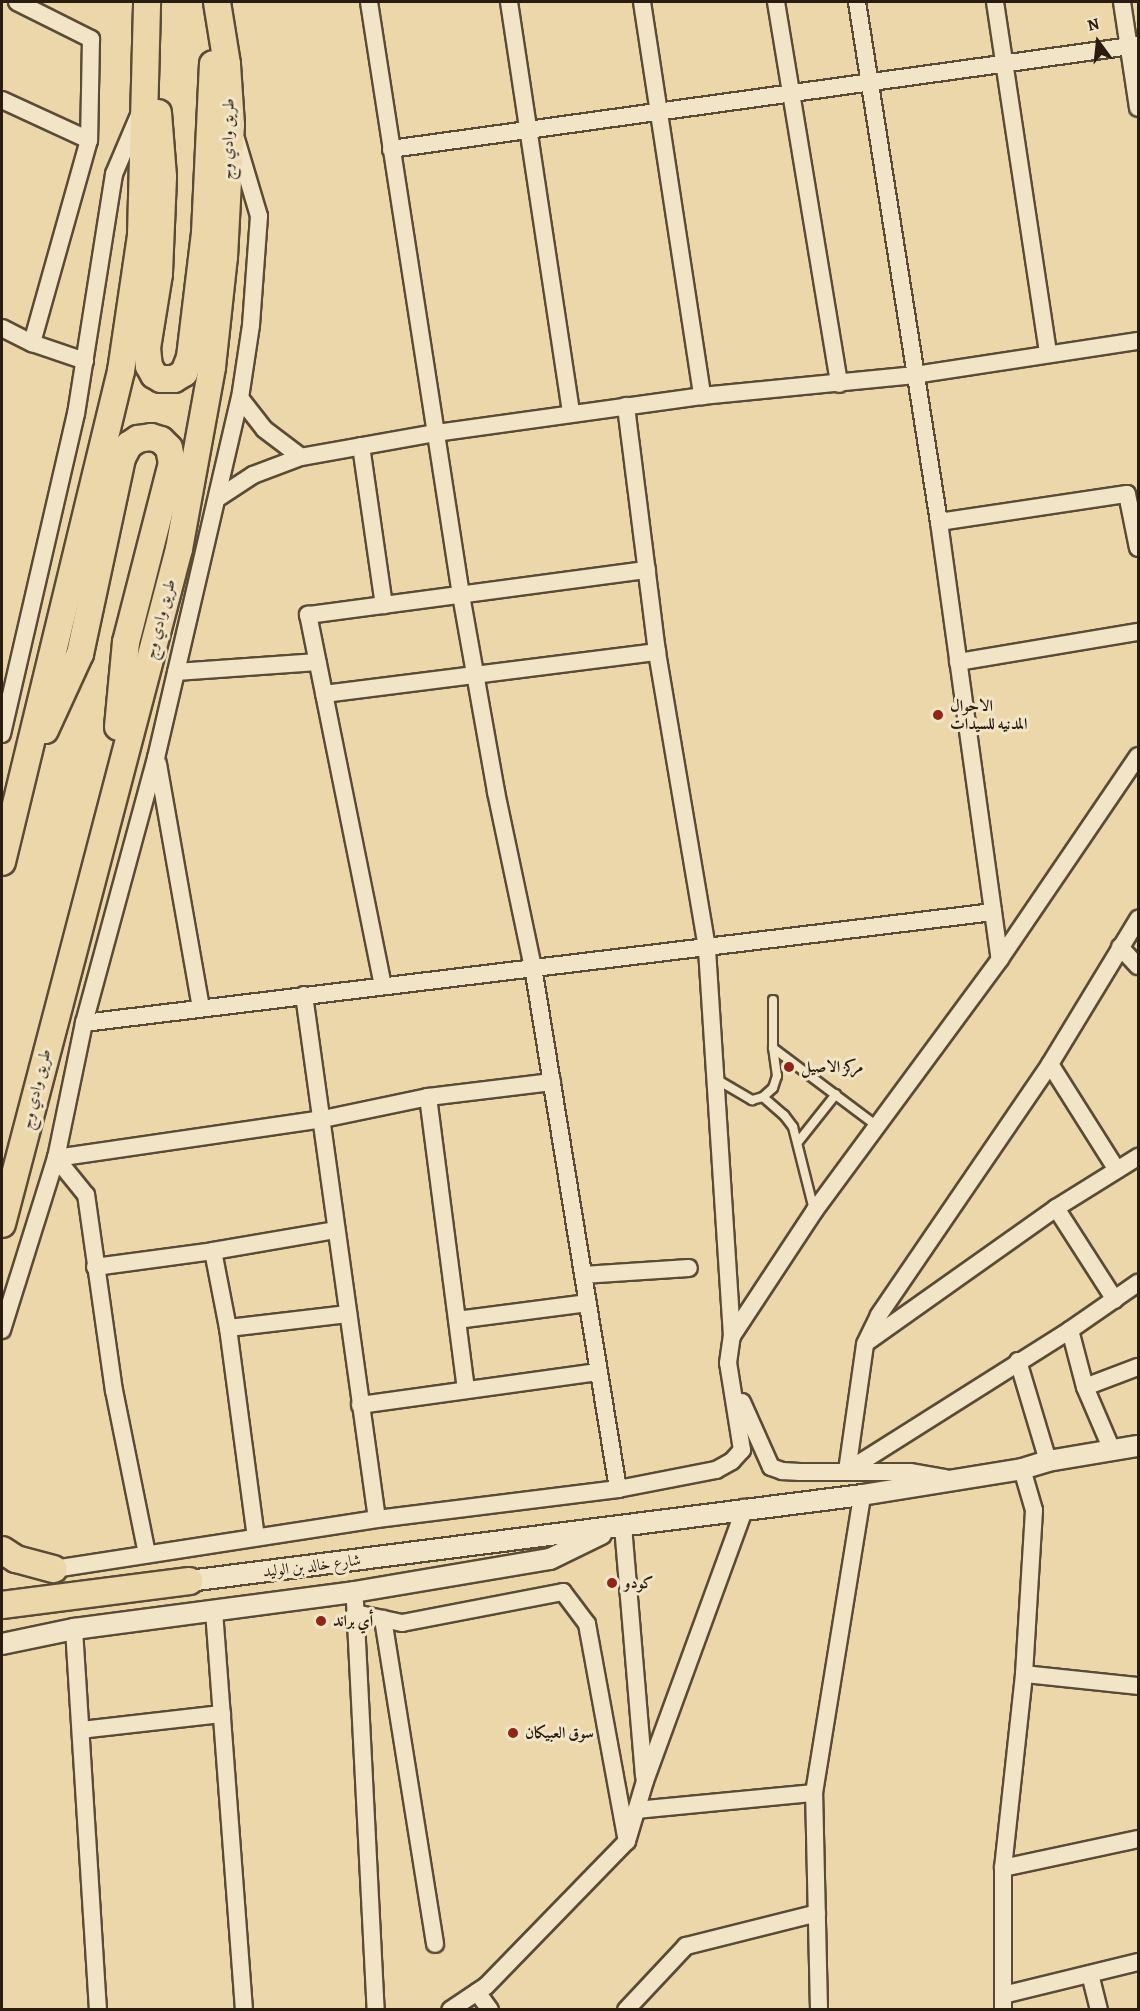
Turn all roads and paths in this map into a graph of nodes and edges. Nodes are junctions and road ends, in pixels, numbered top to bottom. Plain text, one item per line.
1 (17, 2) edge
2 (369, 2) edge
3 (509, 2) edge
4 (642, 2) edge
5 (776, 2) edge
6 (857, 2) edge
7 (995, 2) edge
8 (1122, 2) edge
9 (217, 3) edge
10 (148, 5) edge
11 (1134, 46) edge
12 (1003, 64) junction
13 (868, 83) junction
14 (790, 93) junction
15 (2, 100) edge
16 (144, 102) junction
17 (1138, 108) edge
18 (659, 112) junction
19 (231, 126) junction
20 (528, 130) junction
21 (89, 140) junction
22 (391, 149) junction
23 (2, 328) edge
24 (1138, 341) edge
25 (32, 343) junction
26 (1048, 353) junction
27 (85, 361) junction
28 (915, 375) junction
29 (839, 384) junction
30 (702, 396) junction
31 (240, 398) junction
32 (626, 406) junction
33 (572, 413) junction
34 (436, 433) junction
35 (361, 446) junction
36 (301, 456) junction
37 (218, 498) junction
38 (939, 522) junction
39 (1138, 548) edge
40 (647, 570) junction
41 (461, 595) junction
42 (384, 605) junction
43 (1138, 632) edge
44 (657, 652) junction
45 (318, 662) junction
46 (958, 662) junction
47 (176, 672) junction
48 (475, 675) junction
49 (7, 687) edge
50 (324, 694) junction
51 (2, 734) edge
52 (1138, 756) edge
53 (156, 758) junction
54 (21, 781) junction
55 (111, 802) junction
56 (2, 862) edge
57 (993, 912) junction
58 (1138, 919) edge
59 (1120, 946) junction
60 (707, 948) junction
61 (1000, 959) junction
62 (1138, 966) edge
63 (533, 967) junction
64 (383, 986) junction
65 (304, 995) junction
66 (773, 1000) dead end
67 (201, 1008) junction
68 (84, 1023) junction
69 (773, 1048) junction
70 (1050, 1064) junction
71 (716, 1078) junction
72 (552, 1082) junction
73 (836, 1094) junction
74 (428, 1097) junction
75 (763, 1098) junction
76 (322, 1119) junction
77 (877, 1126) junction
78 (798, 1142) junction
79 (1138, 1157) edge
80 (56, 1158) junction
81 (1117, 1170) junction
82 (1056, 1208) junction
83 (814, 1210) junction
84 (2, 1224) edge
85 (336, 1230) junction
86 (213, 1251) junction
87 (95, 1267) junction
88 (689, 1268) dead end
89 (583, 1275) junction
90 (1138, 1283) edge
91 (1115, 1300) junction
92 (588, 1303) junction
93 (348, 1314) junction
94 (457, 1320) junction
95 (228, 1328) junction
96 (2, 1330) edge
97 (1070, 1330) junction
98 (732, 1335) junction
99 (865, 1344) junction
100 (1018, 1361) junction
101 (728, 1363) junction
102 (1138, 1367) edge
103 (599, 1372) junction
104 (1085, 1387) junction
105 (466, 1390) junction
106 (360, 1405) junction
107 (1138, 1446) edge
108 (1112, 1450) junction
109 (1048, 1461) junction
110 (1022, 1469) junction
111 (847, 1471) junction
112 (955, 1480) junction
113 (618, 1489) junction
114 (862, 1495) junction
115 (745, 1508) junction
116 (377, 1519) junction
117 (618, 1527) junction
118 (256, 1537) junction
119 (2, 1550) edge
120 (147, 1554) junction
121 (54, 1569) joint
122 (189, 1581) joint
123 (354, 1592) junction
124 (2, 1605) edge
125 (214, 1611) junction
126 (356, 1613) junction
127 (383, 1619) junction
128 (74, 1629) junction
129 (2, 1644) edge
130 (1024, 1674) junction
131 (1138, 1686) edge
132 (222, 1714) junction
133 (81, 1730) junction
134 (645, 1781) junction
135 (814, 1792) junction
136 (636, 1810) junction
137 (1138, 1839) edge
138 (627, 1841) junction
139 (1003, 1868) junction
140 (817, 1913) junction
141 (435, 1944) dead end
142 (1138, 1962) edge
143 (1090, 1974) junction
144 (477, 1992) junction
145 (1003, 2002) edge
146 (634, 2006) edge
147 (98, 2010) edge
148 (244, 2010) edge
149 (376, 2010) edge
150 (450, 2010) edge
151 (490, 2010) edge
152 (819, 2010) edge
153 (1099, 2010) edge

1 - 21 street
2 - 22 street
3 - 20 street
4 - 18 street
5 - 14 street
6 - 13 street
7 - 12 street
8 - 11 street
9 - 10 main road
9 - 19 main road, طريق وادي وج
10 - 16 main road
11 - 12 street
11 - 17 street
12 - 13 street
12 - 26 street
13 - 14 street
13 - 28 street
14 - 18 street
14 - 29 street
15 - 21 street
16 - 27 street
16 - 54 main road
18 - 20 street
18 - 30 street
19 - 31 street
19 - 55 main road, طريق وادي وج
20 - 22 street
20 - 33 street
21 - 25 street
22 - 34 street
23 - 25 street
24 - 26 street
25 - 27 street
26 - 28 street
27 - 49 street
28 - 29 street
28 - 38 street
29 - 30 street
30 - 32 street
31 - 36 street
31 - 37 street
32 - 33 street
32 - 40 street
33 - 34 street
34 - 35 street
34 - 41 street
35 - 36 street
35 - 42 street
36 - 37 street
37 - 47 street
38 - 39 street
38 - 46 street
40 - 41 street
40 - 44 street
41 - 42 street
41 - 48 street
42 - 45 street
43 - 46 street
44 - 48 street
44 - 60 street
45 - 47 street
45 - 50 street
46 - 57 street
47 - 53 street
48 - 50 street
48 - 63 street
49 - 51 street
50 - 64 street
52 - 61 street
53 - 67 street
53 - 68 street
54 - 55 main road
54 - 56 main road
55 - 84 main road, طريق وادي وج
57 - 60 street
57 - 61 street
58 - 59 street
59 - 62 street
59 - 70 street
60 - 63 street
60 - 71 street
61 - 77 street
63 - 64 street
63 - 72 street
64 - 65 street
65 - 67 street
65 - 76 street
66 - 69 lane
67 - 68 street
68 - 80 street
69 - 73 lane
69 - 75 lane
70 - 81 street
70 - 99 street
71 - 75 lane
71 - 98 street
72 - 74 street
72 - 89 street
73 - 77 lane
73 - 78 lane
74 - 76 street
74 - 94 street
75 - 78 lane
76 - 80 street
76 - 85 street
77 - 83 street
78 - 83 lane
79 - 81 street
80 - 87 street
80 - 96 street
81 - 82 street
82 - 91 street
82 - 99 street
83 - 98 street
85 - 86 street
85 - 93 street
86 - 87 street
86 - 95 street
87 - 120 street
88 - 89 street
89 - 92 street
90 - 91 street
91 - 97 street
92 - 94 street
92 - 103 street
93 - 95 street
93 - 106 street
94 - 105 street
95 - 118 street
97 - 100 street
97 - 104 street
98 - 101 street
99 - 111 street
100 - 109 street
100 - 111 street
101 - 111 street
101 - 113 street
102 - 104 street
103 - 105 street
103 - 113 street
104 - 108 street
105 - 106 street
106 - 116 street
107 - 108 street, شارع خالد بن الوليد
108 - 109 street, شارع خالد بن الوليد
109 - 110 street, شارع خالد بن الوليد
110 - 112 street, شارع خالد بن الوليد
110 - 130 street
111 - 112 street
112 - 114 street, شارع خالد بن الوليد
113 - 116 street
114 - 115 street, شارع خالد بن الوليد
114 - 135 street
115 - 117 street, شارع خالد بن الوليد
115 - 134 street
116 - 118 street
117 - 122 street, شارع خالد بن الوليد
117 - 123 street
117 - 134 street
118 - 120 street
119 - 121 main road
120 - 121 street
122 - 124 main road, شارع خالد بن الوليد
123 - 125 street
123 - 126 street
125 - 128 street
125 - 132 street
126 - 127 street
126 - 149 street
127 - 138 street
127 - 141 street
128 - 129 street
128 - 133 street
130 - 131 street
130 - 139 street
132 - 133 street
132 - 148 street
133 - 147 street
134 - 136 street
135 - 136 street
135 - 140 street
136 - 138 street
137 - 139 street
138 - 144 street
139 - 145 street
140 - 146 street
140 - 152 street
142 - 143 street
143 - 145 street
143 - 153 street
144 - 150 street
144 - 151 street

